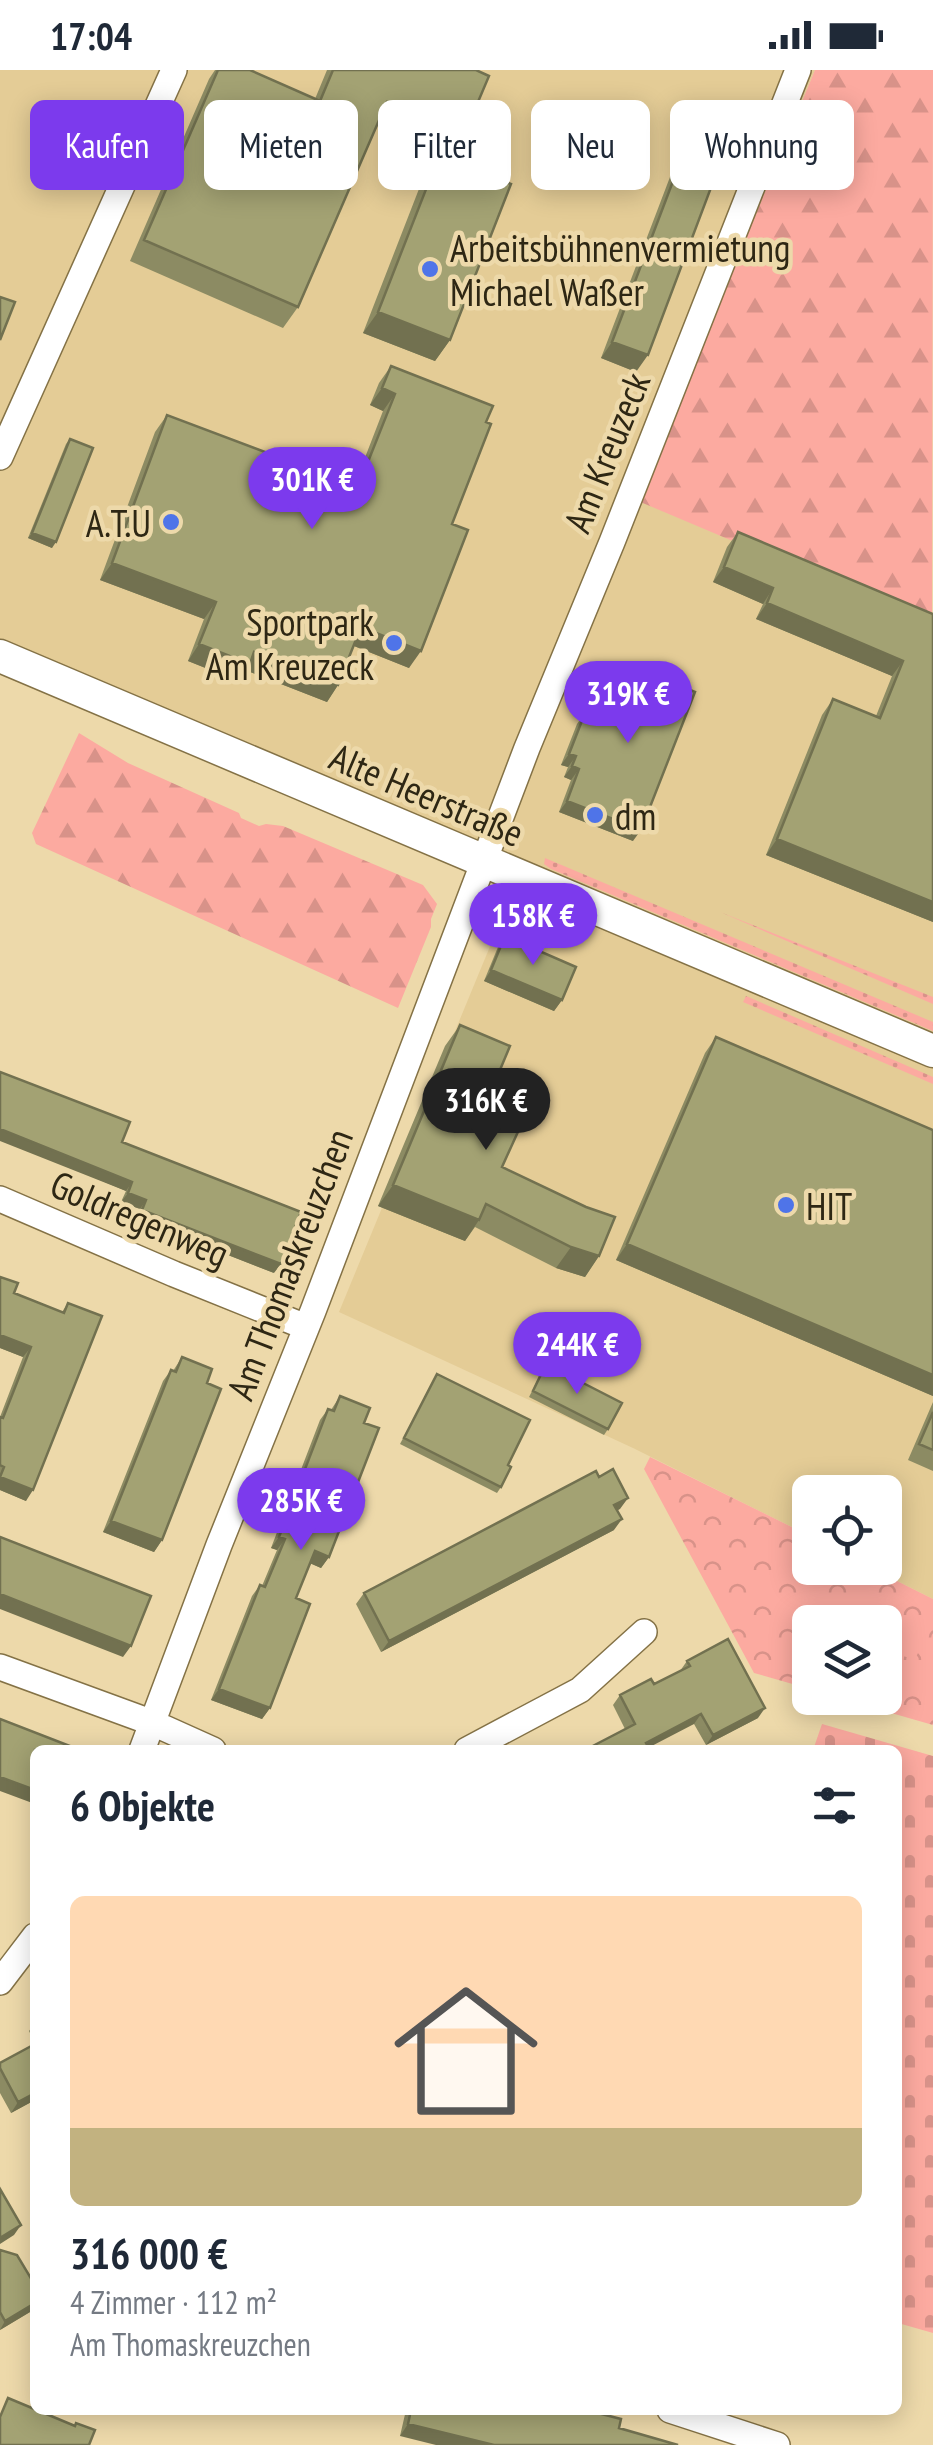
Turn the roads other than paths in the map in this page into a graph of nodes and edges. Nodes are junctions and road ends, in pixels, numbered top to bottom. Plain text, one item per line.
1 (174, 70) edge
2 (798, 70) edge
3 (0, 456) edge
4 (0, 656) edge
5 (486, 862) junction
6 (933, 1051) edge
7 (0, 1199) edge
8 (306, 1327) junction
9 (644, 1632) dead end
10 (0, 1668) edge
11 (153, 1723) junction
12 (144, 1745) edge
13 (201, 1745) edge
14 (476, 1745) edge
15 (30, 1943) edge
16 (0, 1982) edge
17 (685, 2415) edge
18 (777, 2445) edge

1 - 3 street
2 - 5 street, Am Kreuzeck
4 - 5 street, Alte Heerstraße
5 - 6 street, Alte Heerstraße
5 - 8 street, Am Thomaskreuzchen
7 - 8 street, Goldregenweg
8 - 11 street, Am Thomaskreuzchen
9 - 14 street
10 - 11 street
11 - 12 street, Am Thomaskreuzchen
11 - 13 street
15 - 16 street
17 - 18 street

